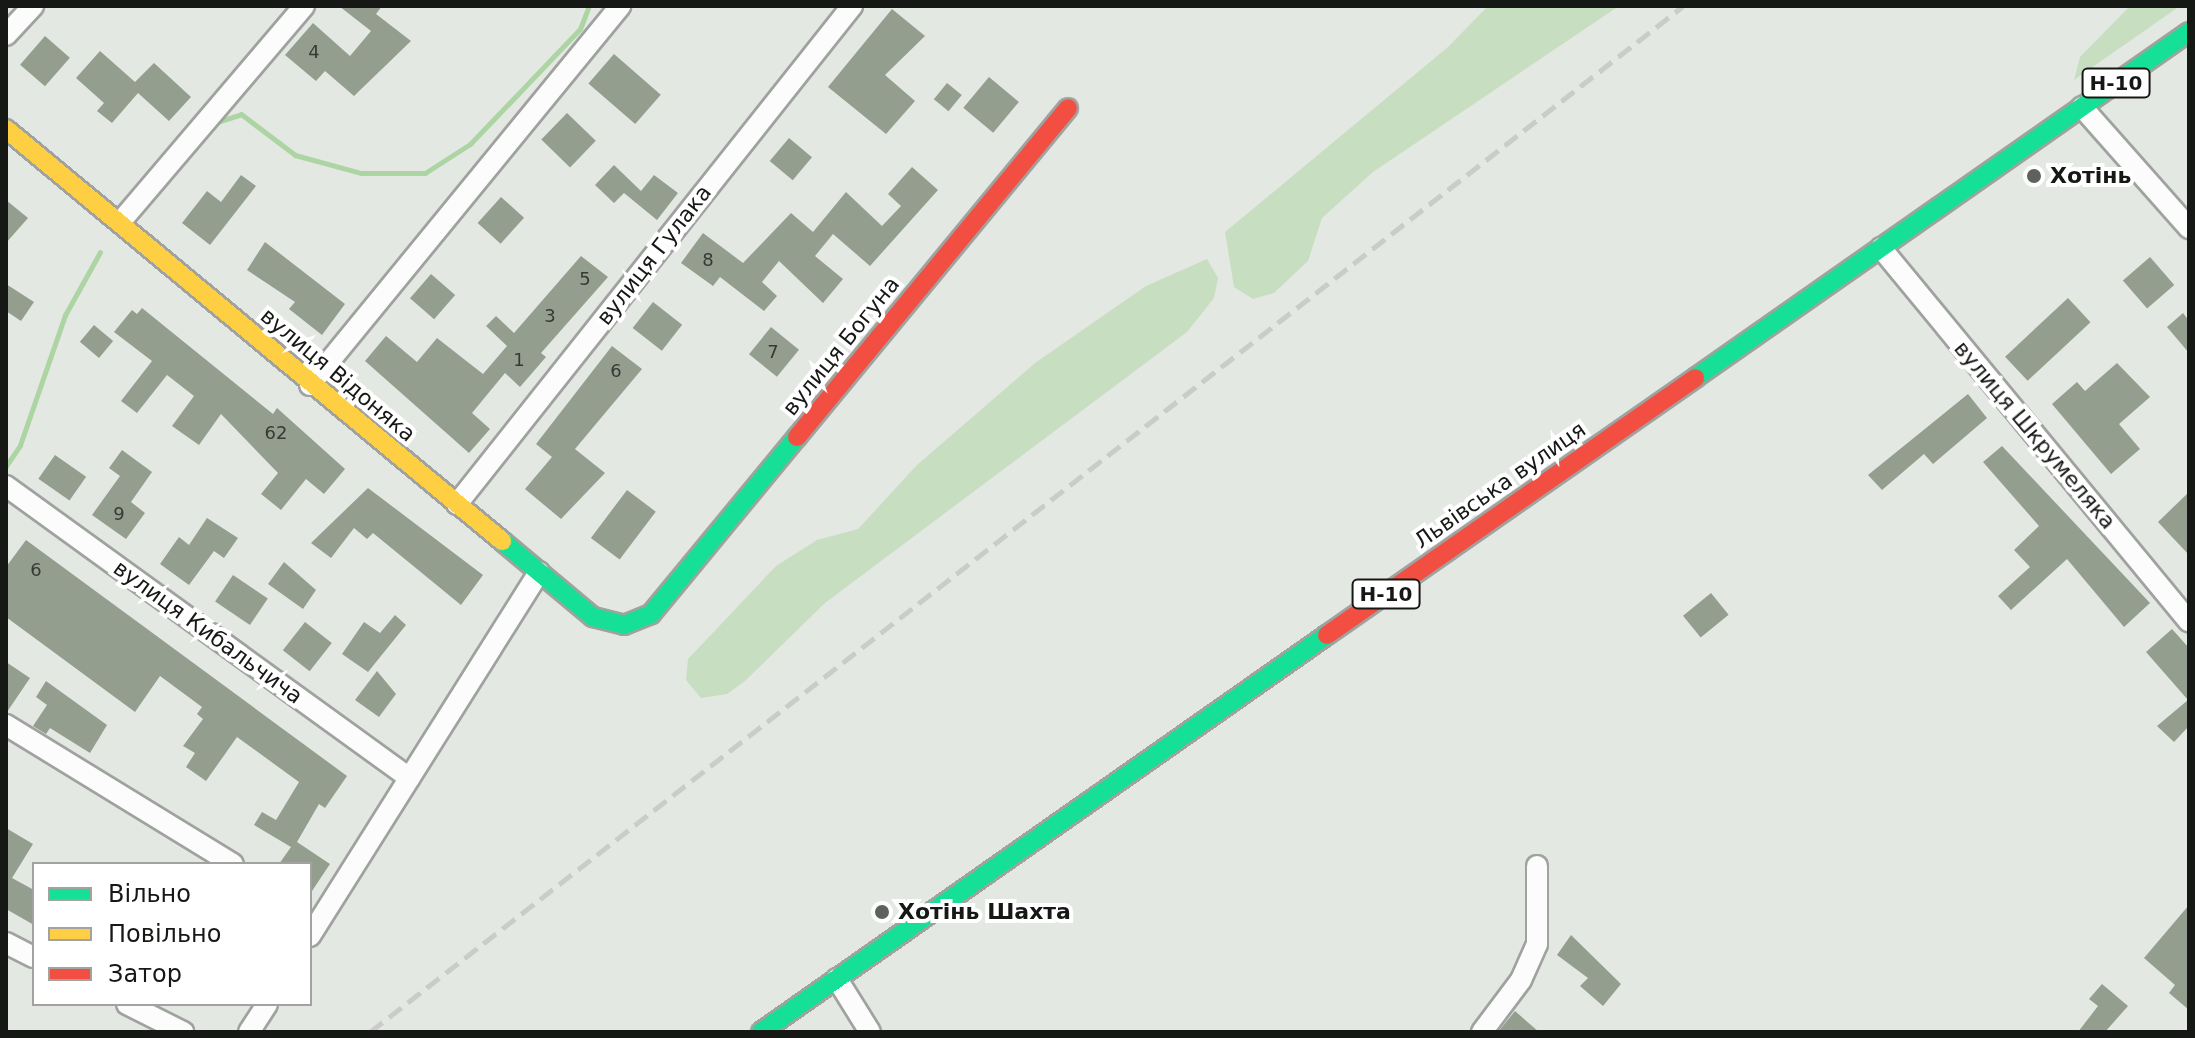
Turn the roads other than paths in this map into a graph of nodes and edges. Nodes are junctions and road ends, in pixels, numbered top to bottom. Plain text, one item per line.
1 (33, 6) edge
2 (304, 6) edge
3 (620, 6) edge
4 (852, 6) edge
5 (2189, 32) edge
6 (6, 35) edge
7 (2082, 107) junction
8 (1068, 108) dead end
9 (6, 129) edge
10 (122, 220) junction
11 (2189, 228) edge
12 (1881, 248) junction
13 (310, 385) junction
14 (6, 486) edge
15 (457, 504) junction
16 (539, 572) junction
17 (651, 614) joint
18 (2189, 622) edge
19 (6, 725) edge
20 (410, 778) junction
21 (230, 862) edge
22 (1537, 866) dead end
23 (316, 914) edge
24 (6, 943) edge
25 (32, 956) edge
26 (837, 979) junction
27 (131, 1006) edge
28 (266, 1006) edge
29 (183, 1032) edge
30 (249, 1032) edge
31 (761, 1032) edge
32 (870, 1032) edge
33 (1482, 1032) edge

1 - 6 street
2 - 10 street
3 - 13 street
4 - 15 street, вулиця Гулака
5 - 7 main road, Львівська вулиця / Н-10
7 - 11 street
7 - 12 main road, Львівська вулиця / Н-10
8 - 17 main road, вулиця Богуна
9 - 10 main road, вулиця Відоняка
10 - 13 main road, вулиця Відоняка
12 - 18 street, вулиця Шкрумеляка
12 - 26 main road, Львівська вулиця / Н-10
13 - 15 main road, вулиця Відоняка
14 - 20 street, вулиця Кибальчича
15 - 16 main road, вулиця Відоняка
16 - 17 main road, вулиця Відоняка
16 - 20 street
19 - 21 street
20 - 23 street
22 - 33 street
24 - 25 street
26 - 31 main road, Львівська вулиця / Н-10
26 - 32 street
27 - 29 street
28 - 30 street

